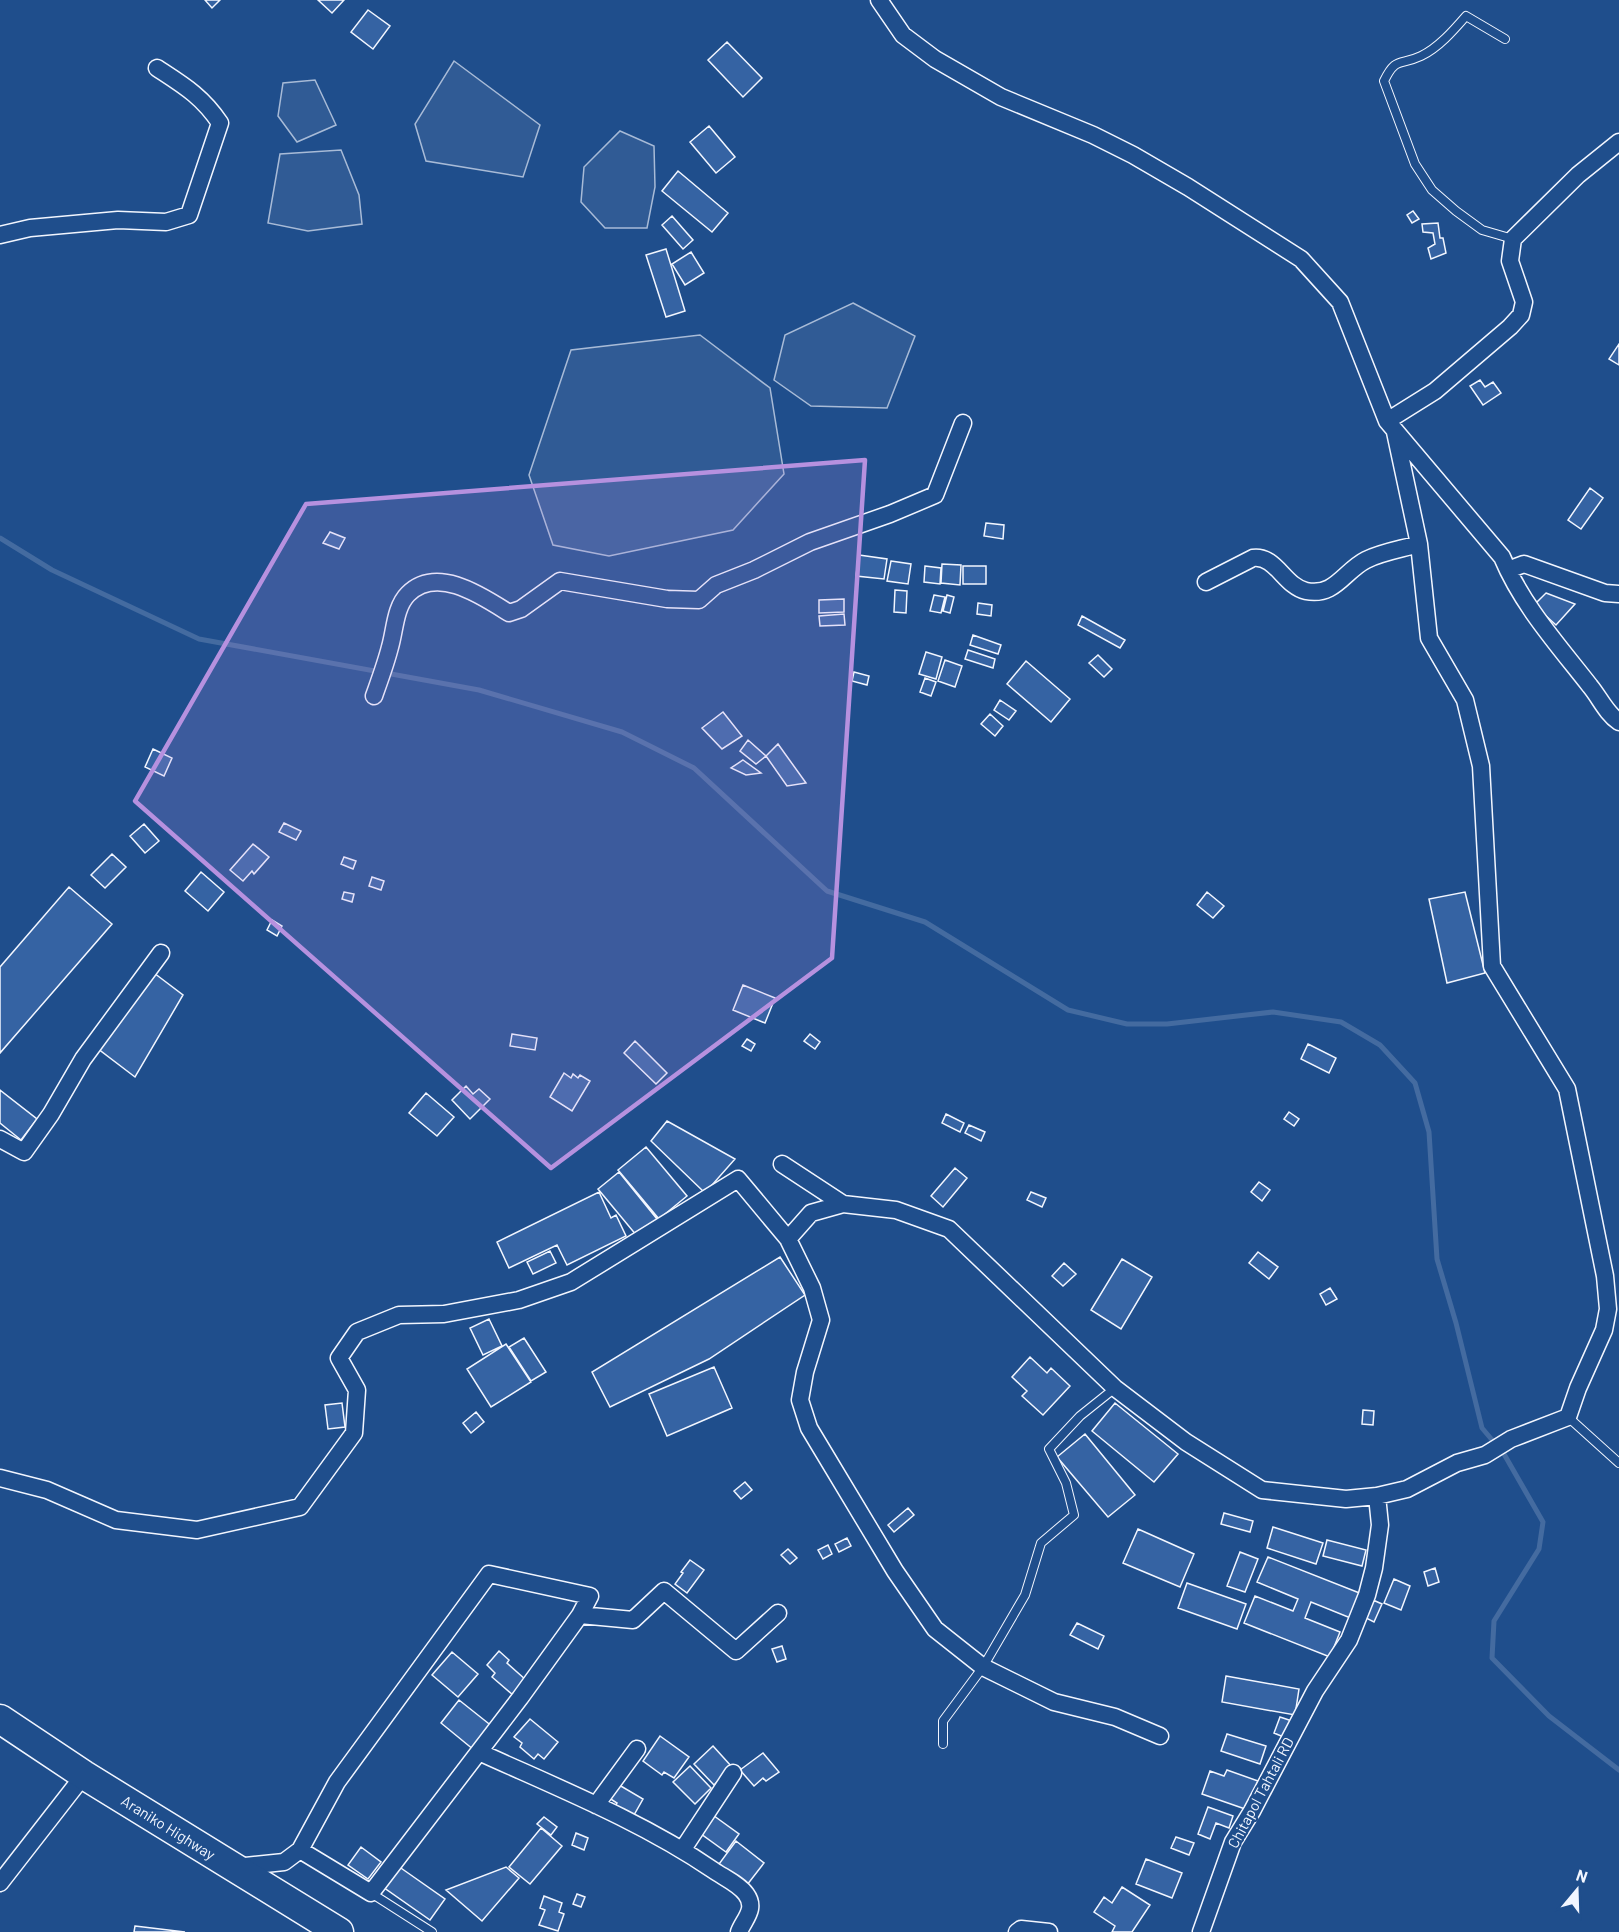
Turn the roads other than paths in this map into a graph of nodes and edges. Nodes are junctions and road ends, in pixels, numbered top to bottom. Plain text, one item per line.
1 (879, 0) edge
2 (1505, 39) dead end
3 (157, 68) dead end
4 (1619, 142) edge
5 (0, 235) edge
6 (1513, 239) junction
7 (963, 423) dead end
8 (1391, 426) junction
9 (1419, 544) junction
10 (1508, 570) junction
11 (1206, 582) dead end
12 (1619, 594) edge
13 (374, 696) dead end
14 (1619, 722) edge
15 (161, 953) dead end
16 (0, 1139) edge
17 (782, 1164) dead end
18 (843, 1204) junction
19 (788, 1239) junction
20 (1115, 1389) junction
21 (1568, 1417) junction
22 (1619, 1463) edge
23 (0, 1478) edge
24 (1377, 1496) junction
25 (778, 1613) dead end
26 (580, 1615) junction
27 (983, 1667) junction
28 (0, 1719) edge
29 (1160, 1736) dead end
30 (943, 1744) dead end
31 (637, 1749) dead end
32 (479, 1752) junction
33 (733, 1773) dead end
34 (84, 1775) junction
35 (596, 1805) junction
36 (683, 1849) junction
37 (300, 1850) junction
38 (232, 1868) junction
39 (0, 1883) edge
40 (371, 1893) junction
41 (339, 1932) edge
42 (432, 1932) edge
43 (739, 1932) edge
44 (1017, 1932) edge
45 (1049, 1932) edge
46 (1201, 1932) edge

1 - 8 street
2 - 6 lane
3 - 5 street
4 - 6 street
6 - 8 street
7 - 13 street
8 - 9 street
8 - 10 street
9 - 11 street
9 - 21 street
10 - 12 street
10 - 14 street
15 - 16 street
17 - 18 street
18 - 19 street
18 - 20 street
19 - 23 street
19 - 27 street
20 - 24 street
20 - 27 lane
21 - 22 lane
21 - 24 street
24 - 46 street, Chitapol Tahtali RD
25 - 26 street
26 - 32 street
26 - 37 street
27 - 29 street
27 - 30 lane
28 - 34 highway, Araniko Highway
31 - 35 street
32 - 35 street
32 - 40 street
33 - 36 street
34 - 38 highway, Araniko Highway
34 - 39 street
35 - 36 street
36 - 43 street
37 - 38 street
37 - 40 street
38 - 41 highway, Araniko Highway
40 - 42 lane
44 - 45 street

